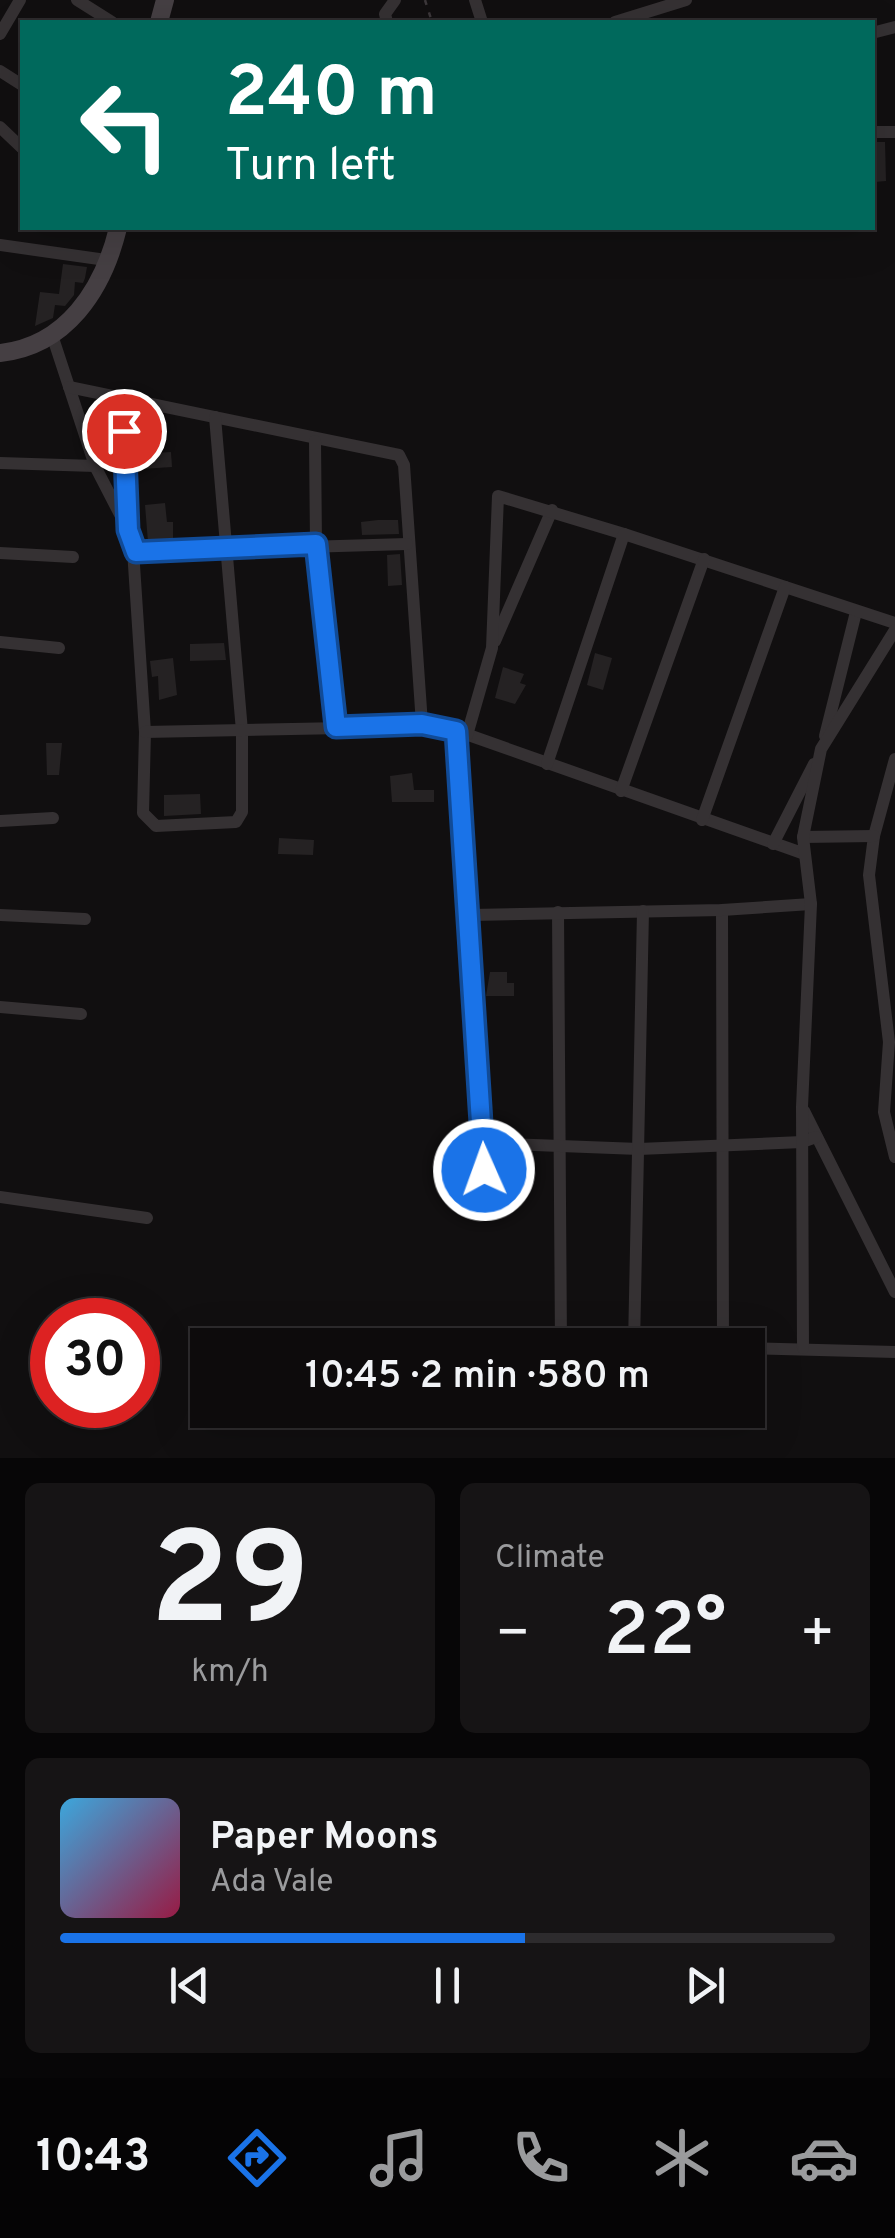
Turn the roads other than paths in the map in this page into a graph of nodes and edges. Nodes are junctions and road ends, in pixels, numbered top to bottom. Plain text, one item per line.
1 (20, 0) edge
2 (77, 0) edge
3 (686, 0) edge
4 (664, 3) edge
5 (109, 20) edge
6 (620, 20) edge
7 (0, 34) edge
8 (0, 127) edge
9 (20, 146) edge
10 (117, 230) edge
11 (0, 245) edge
12 (106, 260) junction
13 (53, 338) junction
14 (0, 353) edge
15 (69, 388) junction
16 (123, 398) junction
17 (215, 418) junction
18 (315, 441) junction
19 (0, 462) edge
20 (94, 466) junction
21 (552, 510) junction
22 (128, 530) junction
23 (624, 534) junction
24 (316, 544) junction
25 (407, 544) junction
26 (227, 548) junction
27 (136, 552) junction
28 (0, 553) edge
29 (73, 557) dead end
30 (704, 560) junction
31 (785, 587) junction
32 (856, 612) junction
33 (895, 627) edge
34 (0, 642) edge
35 (58, 648) dead end
36 (492, 648) junction
37 (422, 724) junction
38 (336, 727) junction
39 (242, 731) junction
40 (145, 732) junction
41 (462, 733) junction
42 (821, 749) junction
43 (895, 759) edge
44 (547, 764) junction
45 (621, 790) junction
46 (53, 818) dead end
47 (0, 820) edge
48 (702, 820) junction
49 (874, 836) junction
50 (803, 838) junction
51 (773, 844) junction
52 (802, 853) junction
53 (811, 904) junction
54 (722, 910) junction
55 (558, 912) junction
56 (644, 912) junction
57 (0, 915) edge
58 (471, 915) junction
59 (85, 920) dead end
60 (0, 1006) edge
61 (81, 1014) dead end
62 (809, 1140) junction
63 (483, 1143) junction
64 (560, 1147) junction
65 (724, 1147) junction
66 (639, 1149) junction
67 (895, 1157) edge
68 (0, 1197) edge
69 (485, 1197) dead end
70 (147, 1218) dead end
71 (895, 1292) edge
72 (560, 1328) edge
73 (634, 1328) edge
74 (723, 1328) edge
75 (765, 1348) edge
76 (803, 1348) junction
77 (895, 1352) edge

1 - 7 street
2 - 5 street
3 - 4 street
4 - 6 street
8 - 9 street
10 - 12 street
11 - 12 street
12 - 13 street
13 - 14 street
13 - 15 street
15 - 16 street
15 - 20 street
16 - 17 street
16 - 22 street
17 - 18 street
17 - 26 street
18 - 24 street
18 - 25 street
19 - 20 street
20 - 22 street
21 - 23 street
21 - 36 street
21 - 36 street
22 - 27 street
23 - 30 street
23 - 44 street
24 - 25 street
24 - 26 street
24 - 38 street
25 - 37 street
26 - 27 street
26 - 39 street
27 - 40 street
28 - 29 street
30 - 31 street
30 - 45 street
31 - 32 street
31 - 48 street
32 - 33 street
32 - 42 street
33 - 42 street
34 - 35 street
36 - 41 street
37 - 38 street
37 - 41 street
38 - 39 street
39 - 40 street
39 - 40 street
41 - 44 street
41 - 58 street
42 - 50 street
42 - 51 street
43 - 49 street
44 - 45 street
45 - 48 street
46 - 47 street
48 - 51 street
49 - 50 street
49 - 67 street
50 - 52 street
51 - 52 street
52 - 53 street
53 - 54 street
53 - 62 street
54 - 56 street
54 - 65 street
55 - 56 street
55 - 58 street
55 - 64 street
56 - 66 street
57 - 59 street
58 - 63 street
60 - 61 street
62 - 65 street
62 - 71 street
62 - 76 street
63 - 64 street
63 - 69 street
64 - 66 street
64 - 72 street
65 - 66 street
65 - 74 street
66 - 73 street
68 - 70 street
75 - 76 street
76 - 77 street

